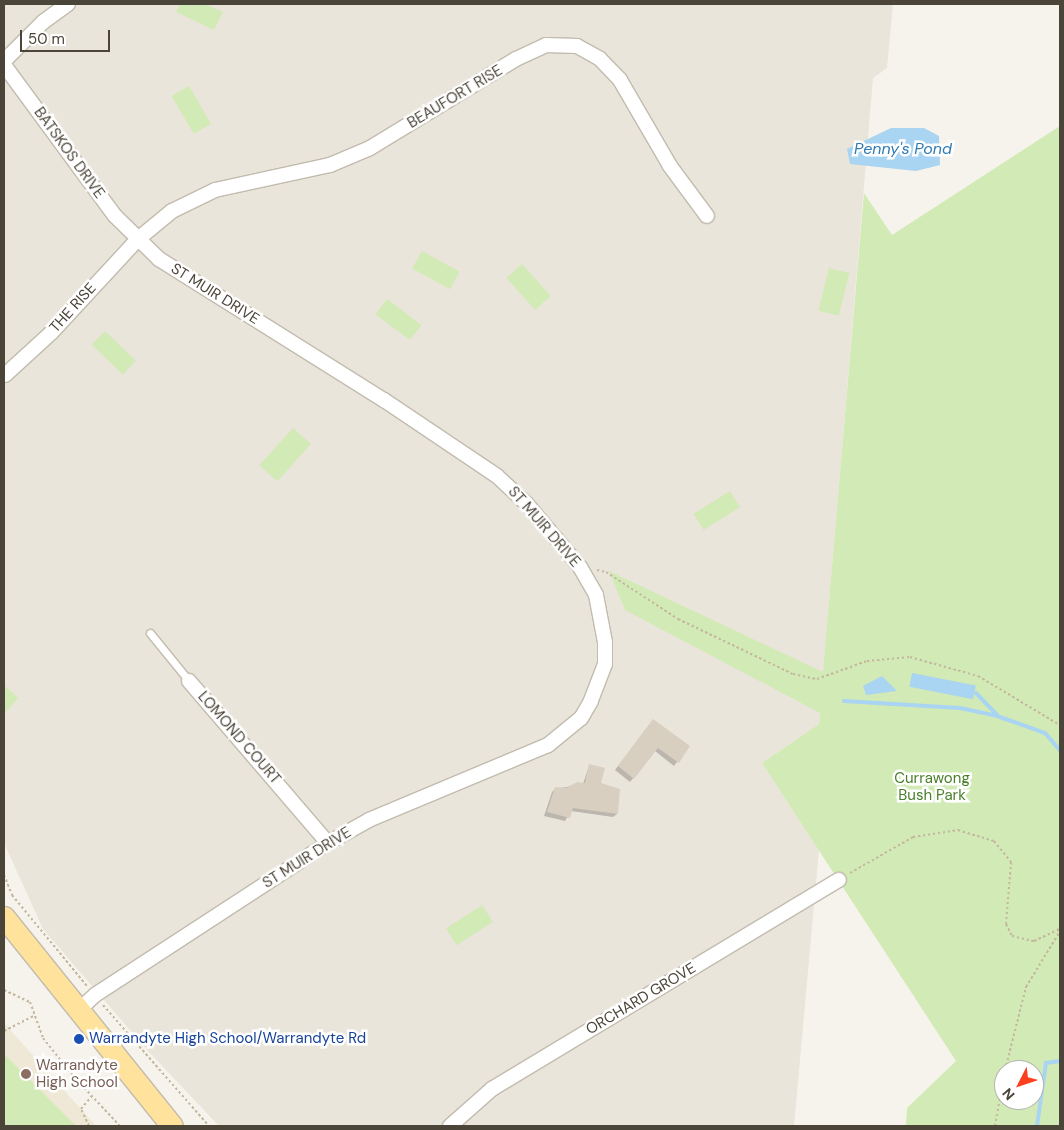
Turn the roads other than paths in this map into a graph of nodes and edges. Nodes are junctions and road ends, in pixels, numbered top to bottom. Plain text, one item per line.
1 (68, 4) edge
2 (4, 63) edge
3 (707, 216) dead end
4 (138, 239) junction
5 (5, 375) dead end
6 (150, 633) dead end
7 (189, 681) joint
8 (328, 843) junction
9 (839, 880) road end
10 (4, 917) edge
11 (78, 1011) junction
12 (172, 1126) edge
13 (450, 1126) edge

1 - 2 street
2 - 4 street, BATSKOS DRIVE
3 - 4 street, BEAUFORT RISE
4 - 5 street, THE RISE
4 - 8 street, ST MUIR DRIVE
6 - 7 lane, LOMOND COURT
7 - 8 street, LOMOND COURT
8 - 11 street, ST MUIR DRIVE
9 - 13 street, ORCHARD GROVE
10 - 11 main road
11 - 12 main road

